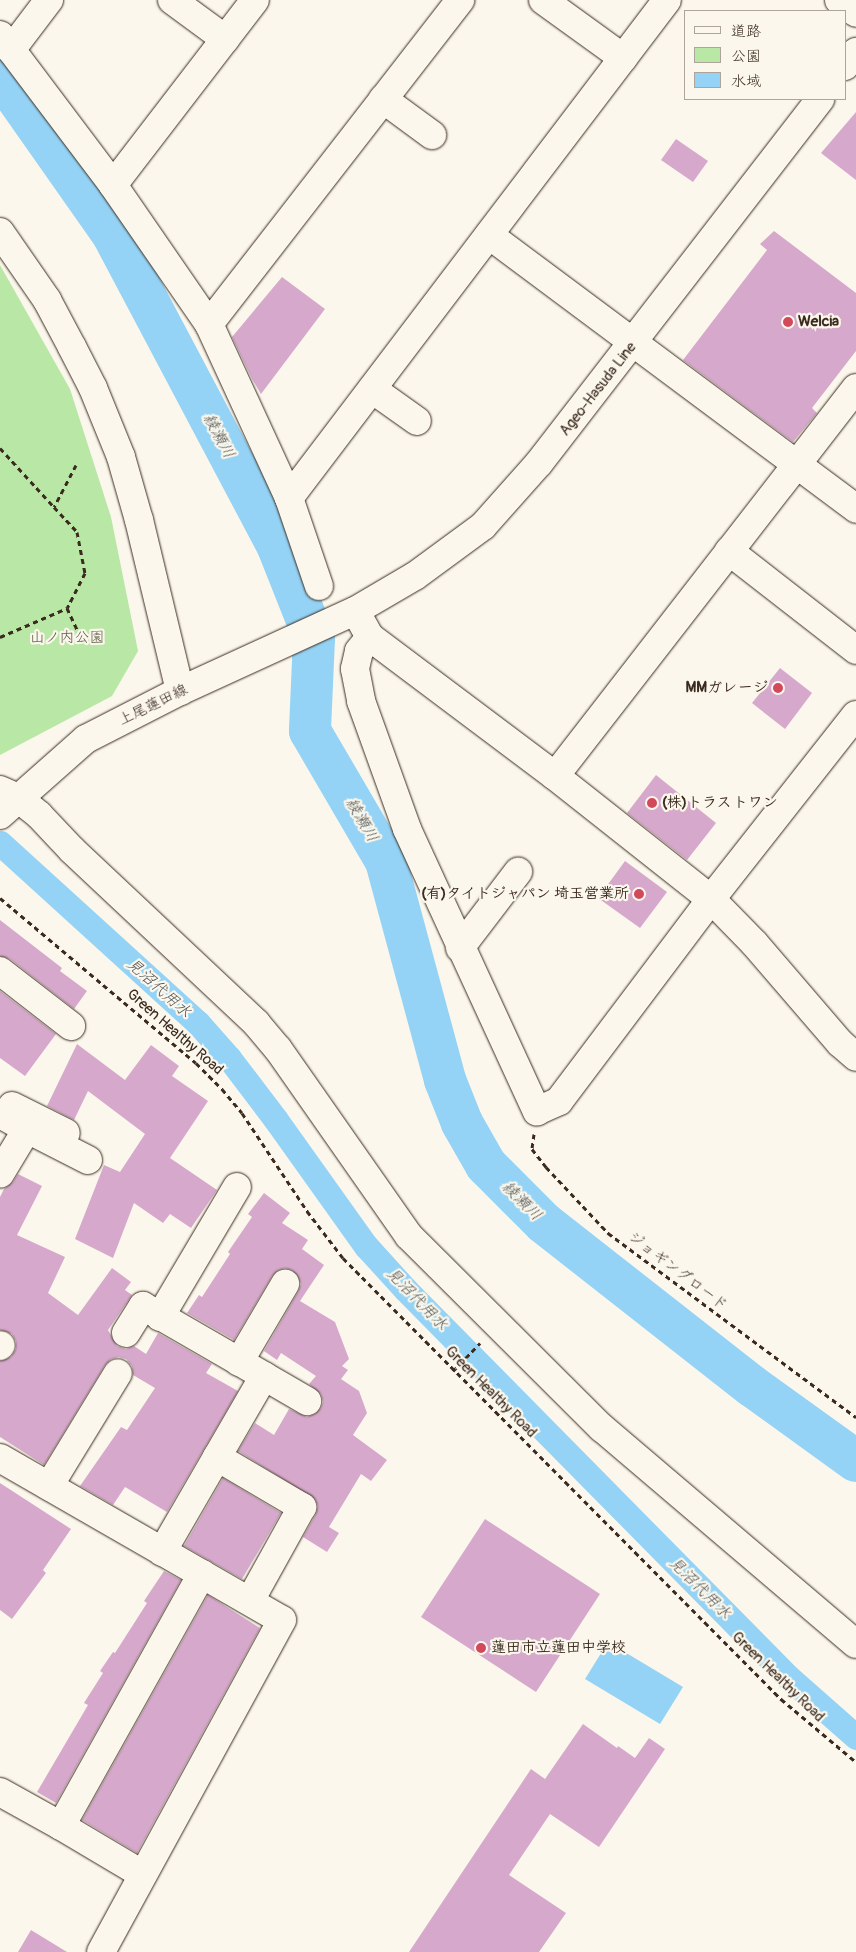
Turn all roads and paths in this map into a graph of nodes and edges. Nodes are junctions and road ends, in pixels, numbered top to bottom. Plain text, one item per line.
1 (49, 0) edge
2 (172, 0) edge
3 (255, 0) edge
4 (460, 0) edge
5 (543, 0) edge
6 (667, 0) edge
7 (839, 0) edge
8 (856, 13) edge
9 (225, 39) junction
10 (5, 42) edge
11 (856, 52) edge
12 (623, 58) junction
13 (846, 65) edge
14 (383, 99) junction
15 (819, 100) edge
16 (432, 135) dead end
17 (113, 185) junction
18 (0, 232) edge
19 (489, 235) junction
20 (209, 324) junction
21 (634, 343) junction
22 (856, 388) edge
23 (372, 389) junction
24 (417, 421) dead end
25 (0, 448) edge
26 (798, 464) junction
27 (76, 465) dead end
28 (289, 498) junction
29 (54, 507) junction
30 (856, 509) edge
31 (729, 551) junction
32 (319, 586) dead end
33 (67, 608) junction
34 (355, 611) junction
35 (326, 626) joint
36 (0, 637) edge
37 (370, 637) junction
38 (82, 640) dead end
39 (856, 650) edge
40 (180, 691) junction
41 (856, 715) edge
42 (555, 776) junction
43 (6, 803) edge
44 (518, 872) dead end
45 (0, 898) edge
46 (712, 899) junction
47 (460, 948) junction
48 (0, 971) edge
49 (71, 1026) dead end
50 (856, 1057) edge
51 (0, 1099) edge
52 (537, 1111) junction
53 (0, 1114) edge
54 (26, 1129) junction
55 (66, 1133) dead end
56 (88, 1160) dead end
57 (0, 1174) edge
58 (237, 1187) dead end
59 (285, 1284) dead end
60 (160, 1317) junction
61 (126, 1333) dead end
62 (481, 1341) dead end
63 (239, 1362) junction
64 (454, 1370) junction
65 (118, 1373) dead end
66 (264, 1376) junction
67 (307, 1402) dead end
68 (856, 1417) edge
69 (217, 1457) junction
70 (0, 1458) edge
71 (49, 1486) junction
72 (162, 1552) junction
73 (202, 1574) junction
74 (250, 1601) junction
75 (856, 1644) edge
76 (856, 1762) edge
77 (0, 1792) edge
78 (60, 1826) junction
79 (142, 1874) junction
80 (101, 1952) edge

1 - 10 street
2 - 9 street
3 - 9 street
4 - 14 street
5 - 12 street
6 - 12 street
7 - 8 street
9 - 17 street
10 - 17 street
11 - 13 street
12 - 19 street
14 - 16 street
14 - 20 street
15 - 21 street, Ageo-Hasuda Line
17 - 20 street
18 - 40 street
19 - 21 street
19 - 23 street
20 - 28 street
21 - 26 street
21 - 34 street, Ageo-Hasuda Line
22 - 26 street
23 - 24 street
23 - 28 street
25 - 29 path
26 - 30 street
26 - 31 street
27 - 29 path
28 - 32 street
29 - 33 path
31 - 39 street
31 - 42 street
33 - 36 path
33 - 38 path
34 - 35 street, Ageo-Hasuda Line
34 - 37 street
35 - 40 street, 上尾蓮田線
37 - 42 street
37 - 47 street
40 - 43 street, 上尾蓮田線
41 - 46 street
42 - 46 street
43 - 75 street
44 - 47 street
45 - 64 path, Green Healthy Road
46 - 50 street
46 - 52 street
47 - 52 street
48 - 49 street
51 - 55 street
52 - 68 path, ジョギングロード
53 - 54 street
54 - 56 street
54 - 57 street
58 - 60 street
59 - 63 street
60 - 61 street
60 - 63 street
62 - 64 path
63 - 66 street
64 - 76 path, Green Healthy Road
65 - 71 street
66 - 67 street
66 - 69 street
69 - 72 street
69 - 74 street
70 - 71 street
71 - 72 street
72 - 73 street
73 - 74 street
73 - 78 street
74 - 79 street
77 - 78 street
78 - 79 street
79 - 80 street

